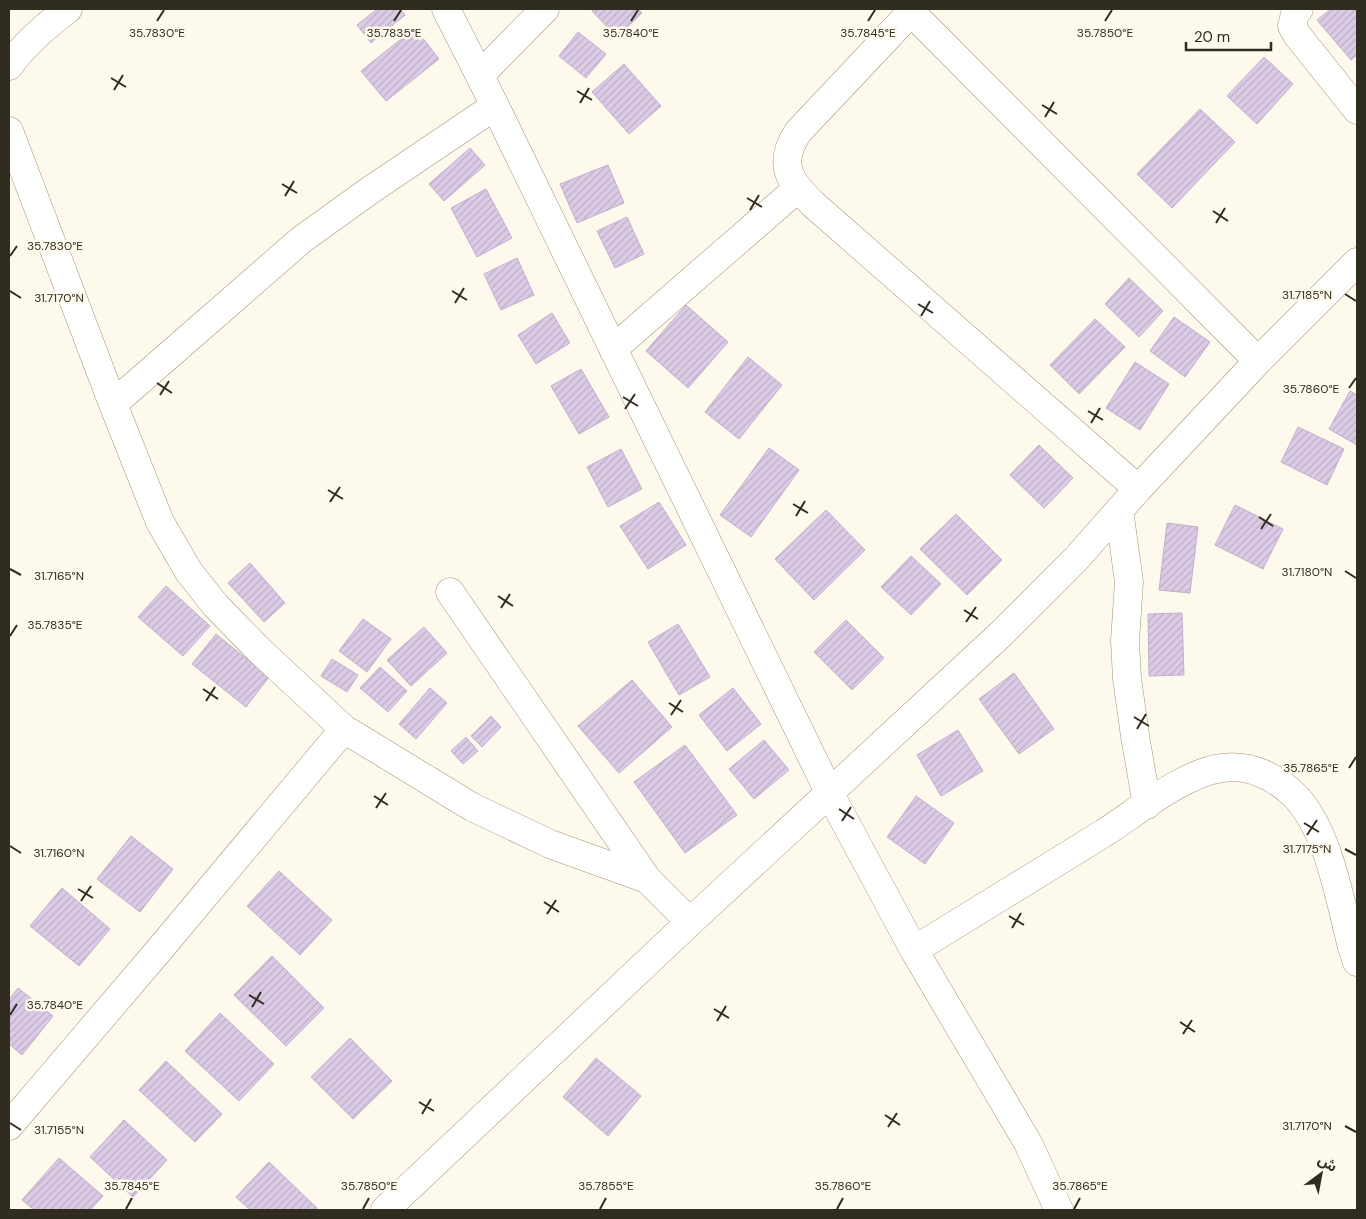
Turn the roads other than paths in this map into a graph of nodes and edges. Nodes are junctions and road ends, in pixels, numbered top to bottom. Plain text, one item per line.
1 (68, 9) edge
2 (446, 9) edge
3 (544, 9) edge
4 (1299, 9) edge
5 (912, 10) edge
6 (9, 66) edge
7 (480, 75) junction
8 (495, 106) junction
9 (1357, 110) edge
10 (9, 132) edge
11 (797, 189) junction
12 (1357, 262) edge
13 (613, 349) junction
14 (1258, 361) junction
15 (113, 404) junction
16 (1138, 489) junction
17 (1119, 510) junction
18 (450, 592) dead end
19 (344, 728) junction
20 (830, 794) junction
21 (1147, 805) junction
22 (647, 879) junction
23 (690, 922) junction
24 (914, 950) junction
25 (1357, 962) edge
26 (9, 1126) edge
27 (386, 1210) edge
28 (1059, 1210) edge

1 - 6 street
2 - 7 street
3 - 7 street
4 - 9 street
5 - 11 street
5 - 14 street
7 - 8 street
8 - 13 street
8 - 15 street
10 - 15 street
11 - 13 street
11 - 16 street
12 - 14 street
13 - 20 street
14 - 16 street
15 - 19 street
16 - 17 street
17 - 20 street
17 - 21 street
18 - 22 street
19 - 22 street
19 - 26 street
20 - 23 street
20 - 24 street
21 - 24 street
21 - 25 street
22 - 23 street
23 - 27 street
24 - 28 street

